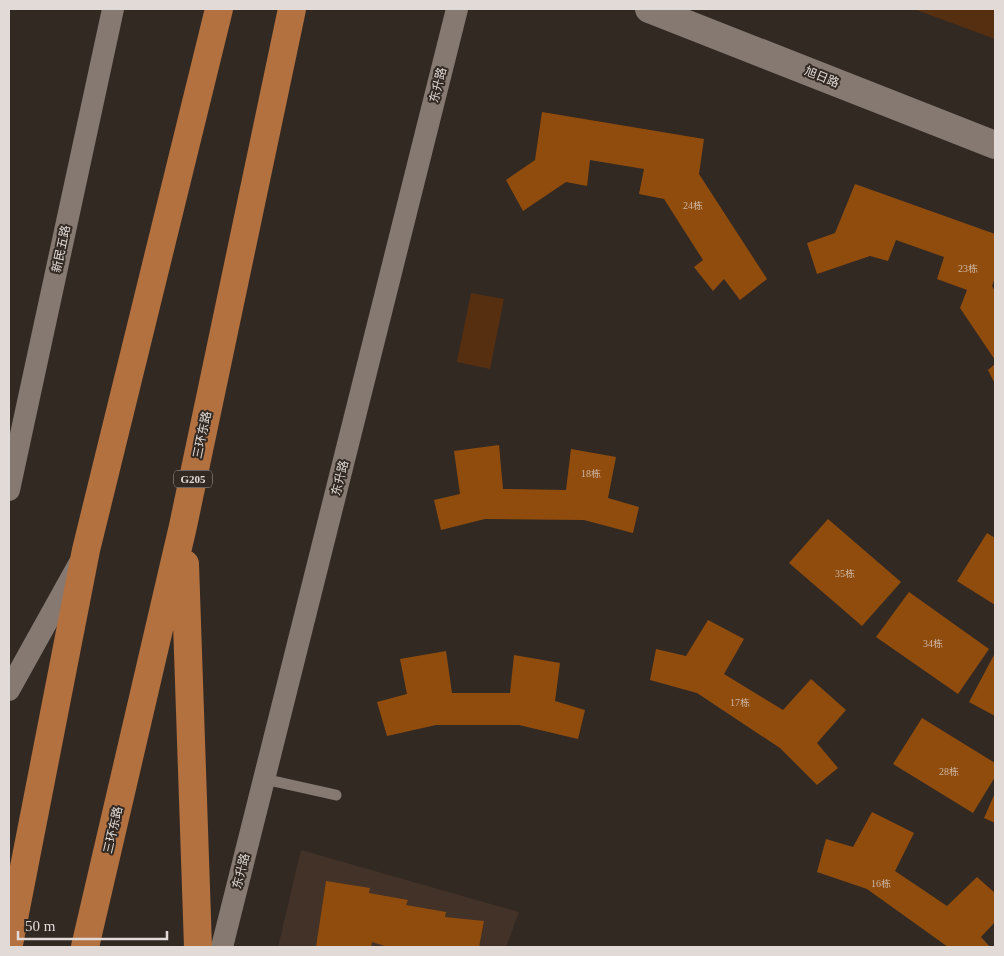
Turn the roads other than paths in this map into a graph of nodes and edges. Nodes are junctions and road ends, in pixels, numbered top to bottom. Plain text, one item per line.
1 (113, 9) edge
2 (219, 9) edge
3 (292, 9) edge
4 (458, 9) edge
5 (649, 9) edge
6 (995, 145) edge
7 (18, 403) edge
8 (9, 490) edge
9 (183, 526) junction
10 (86, 550) junction
11 (9, 690) edge
12 (264, 779) junction
13 (336, 795) dead end
14 (9, 944) edge
15 (85, 947) edge
16 (198, 947) edge
17 (222, 947) edge

1 - 7 street, 新民五路
2 - 10 highway
3 - 9 highway, 三环东路 / G205
4 - 12 street, 东升路
5 - 6 main road, 旭日路
7 - 8 street, 新民五路
9 - 15 highway, 三环东路 / G205
9 - 16 highway
10 - 11 street
10 - 14 highway
12 - 13 lane
12 - 17 street, 东升路

